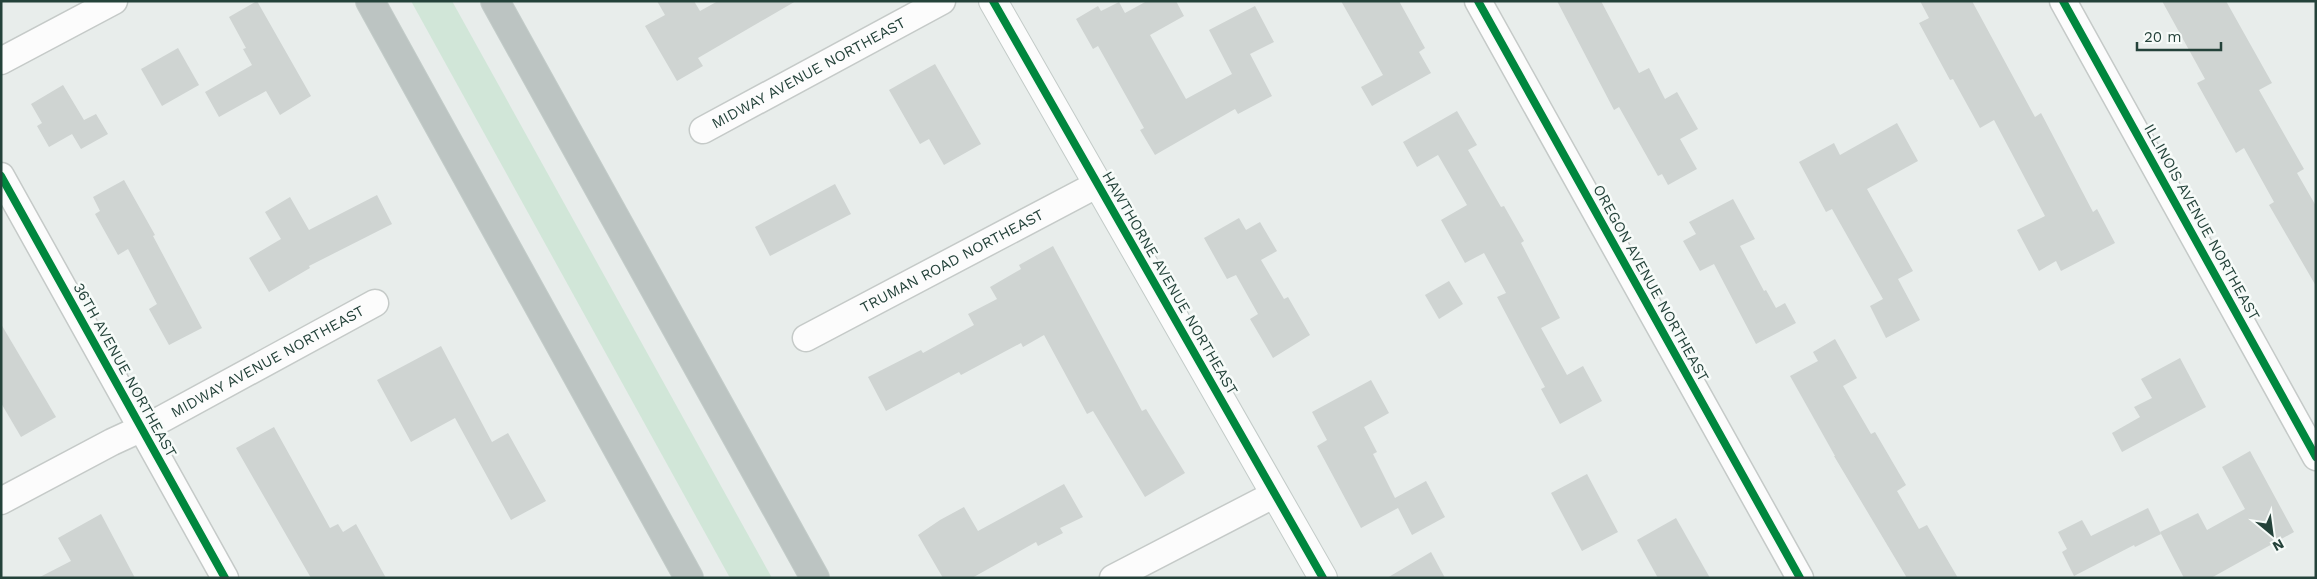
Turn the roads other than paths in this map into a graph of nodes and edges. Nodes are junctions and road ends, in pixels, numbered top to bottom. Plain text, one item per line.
1 (114, 1) edge
2 (370, 1) edge
3 (495, 1) edge
4 (942, 1) edge
5 (994, 1) edge
6 (1478, 1) edge
7 (2064, 1) edge
8 (1, 61) edge
9 (702, 130) dead end
10 (1, 176) edge
11 (1098, 184) junction
12 (375, 303) dead end
13 (806, 338) dead end
14 (142, 428) junction
15 (2316, 457) edge
16 (1275, 494) junction
17 (1, 501) edge
18 (225, 578) edge
19 (689, 578) edge
20 (815, 578) edge
21 (1113, 578) edge
22 (1324, 578) edge
23 (1800, 578) edge

1 - 8 street
2 - 19 highway
3 - 20 highway
4 - 9 street, MIDWAY AVENUE NORTHEAST
5 - 11 main road, HAWTHORNE AVENUE NORTHEAST
6 - 23 street, OREGON AVENUE NORTHEAST
7 - 15 street, ILLINOIS AVENUE NORTHEAST
10 - 14 street, 36TH AVENUE NORTHEAST
11 - 13 street, TRUMAN ROAD NORTHEAST
11 - 16 main road, HAWTHORNE AVENUE NORTHEAST
12 - 14 street, MIDWAY AVENUE NORTHEAST
14 - 17 street, MIDWAY AVENUE NORTHEAST
14 - 18 street, 36TH AVENUE NORTHEAST
16 - 21 street
16 - 22 main road, HAWTHORNE AVENUE NORTHEAST

